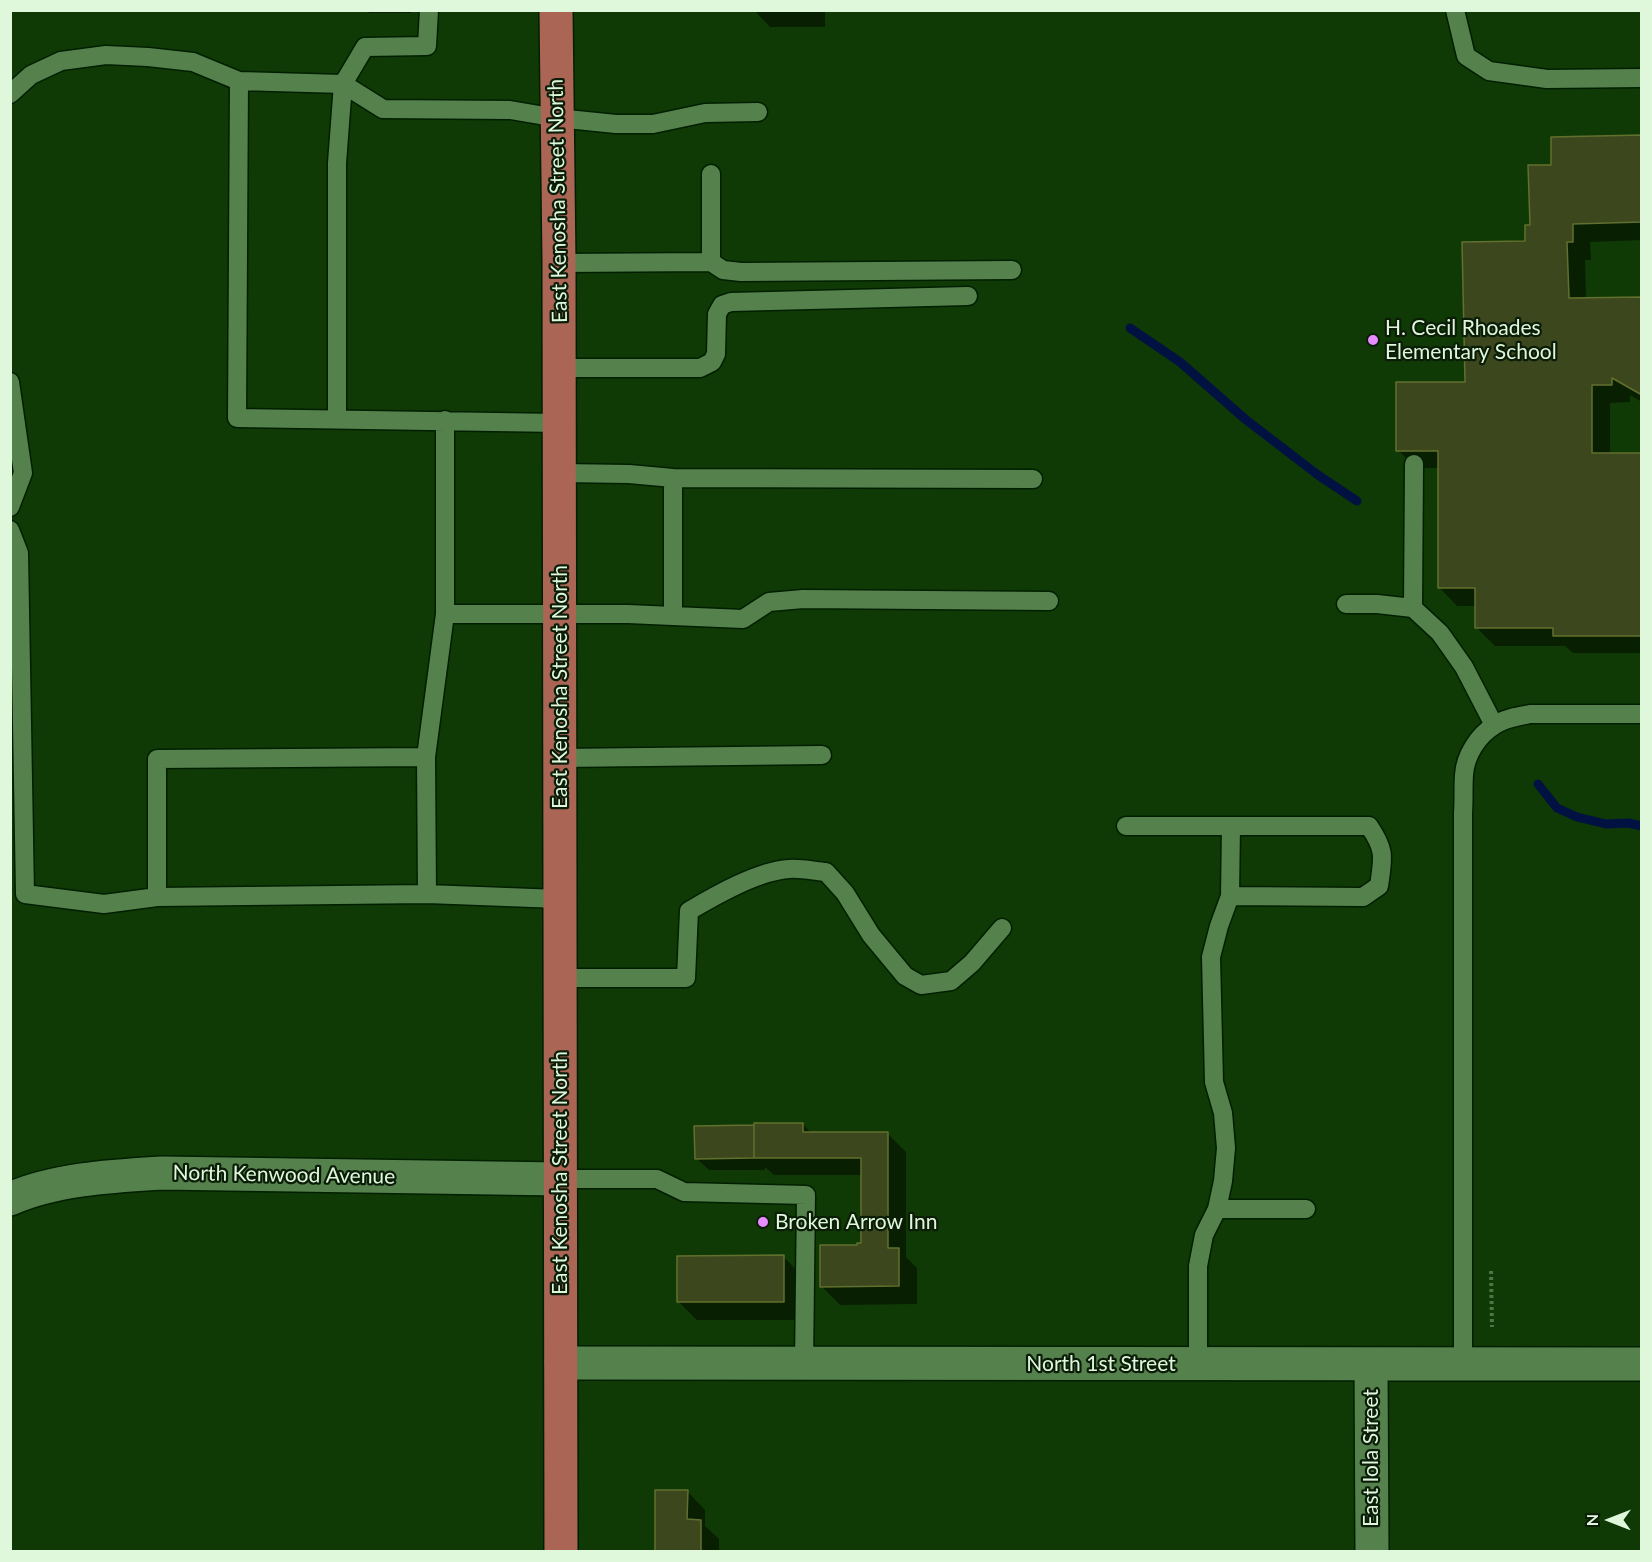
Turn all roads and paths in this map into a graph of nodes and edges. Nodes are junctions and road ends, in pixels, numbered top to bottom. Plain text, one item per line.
1 (429, 10) edge
2 (556, 10) edge
3 (1455, 10) edge
4 (1641, 78) edge
5 (239, 81) junction
6 (344, 84) junction
7 (10, 94) edge
8 (758, 112) dead end
9 (557, 118) junction
10 (711, 174) dead end
11 (711, 262) junction
12 (559, 263) junction
13 (1012, 270) dead end
14 (968, 296) dead end
15 (559, 368) junction
16 (10, 382) edge
17 (337, 418) junction
18 (446, 420) junction
19 (559, 423) junction
20 (1414, 464) dead end
21 (560, 473) junction
22 (673, 478) junction
23 (1033, 479) dead end
24 (10, 507) edge
25 (10, 530) edge
26 (1049, 601) dead end
27 (1346, 604) dead end
28 (1413, 608) junction
29 (445, 614) junction
30 (560, 615) junction
31 (673, 616) junction
32 (1641, 714) edge
33 (1494, 725) junction
34 (822, 755) dead end
35 (426, 757) junction
36 (560, 758) junction
37 (1126, 826) dead end
38 (1231, 826) junction
39 (427, 894) junction
40 (1230, 896) junction
41 (157, 897) junction
42 (559, 899) junction
43 (1002, 928) dead end
44 (559, 978) junction
45 (560, 1179) junction
46 (10, 1198) edge
47 (1216, 1209) junction
48 (1306, 1209) dead end
49 (1491, 1263) dead end
50 (1492, 1327) dead end
51 (561, 1364) junction
52 (804, 1364) junction
53 (1198, 1364) junction
54 (1371, 1364) junction
55 (1463, 1364) junction
56 (1641, 1364) edge
57 (561, 1551) edge
58 (1372, 1551) edge

1 - 6 lane
2 - 9 main road, East Kenosha Street North
3 - 4 lane
5 - 6 lane
5 - 7 lane
5 - 17 lane
6 - 9 lane
6 - 17 lane
8 - 9 lane
9 - 12 main road, East Kenosha Street North
10 - 11 lane
11 - 12 lane
11 - 13 lane
12 - 15 main road, East Kenosha Street North
14 - 15 lane
15 - 19 main road, East Kenosha Street North
16 - 24 lane
17 - 18 lane
18 - 19 lane
18 - 29 lane
19 - 21 main road, East Kenosha Street North
20 - 28 lane
21 - 22 lane
21 - 30 main road, East Kenosha Street North
22 - 23 lane
22 - 31 lane
25 - 41 lane
26 - 31 lane
27 - 28 lane
28 - 33 lane
29 - 30 lane
29 - 35 lane
30 - 31 lane
30 - 36 main road, East Kenosha Street North
32 - 33 lane
33 - 55 lane
34 - 36 lane
35 - 39 lane
35 - 41 lane
36 - 42 main road, East Kenosha Street North
37 - 38 lane
38 - 40 lane
38 - 40 lane
39 - 41 lane
39 - 42 lane
40 - 47 lane
42 - 44 main road, East Kenosha Street North
43 - 44 lane
44 - 45 main road, East Kenosha Street North
45 - 46 street, North Kenwood Avenue
45 - 51 main road, East Kenosha Street North
45 - 52 lane
47 - 48 lane
47 - 53 lane
49 - 50 path
51 - 52 street, North 1st Street
51 - 57 main road, East Kenosha Street North
52 - 53 street, North 1st Street
53 - 54 street, North 1st Street
54 - 55 street, North 1st Street
54 - 58 street, East Iola Street
55 - 56 street, North 1st Street

